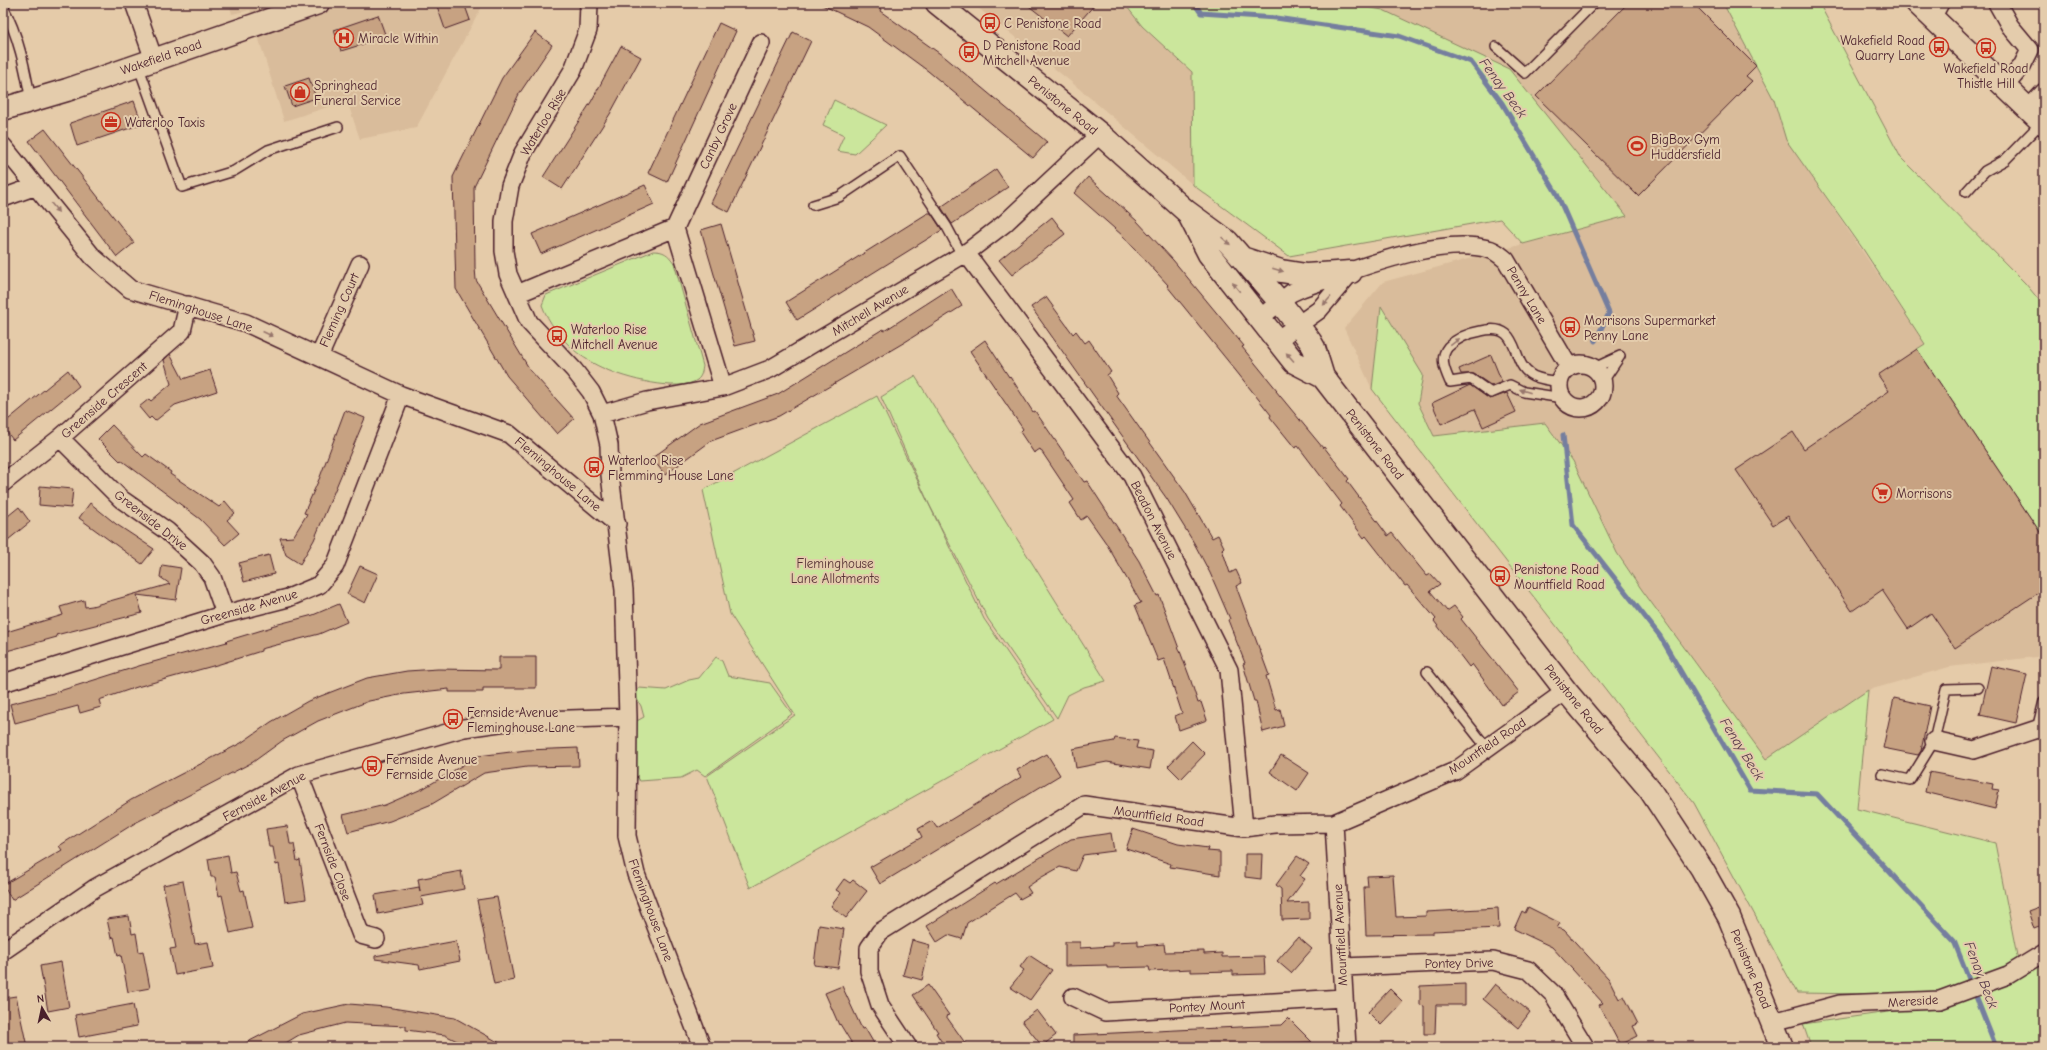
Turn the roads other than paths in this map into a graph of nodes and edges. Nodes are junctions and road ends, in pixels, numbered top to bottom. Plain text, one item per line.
1 (134, 3) edge
2 (318, 3) edge
3 (589, 3) edge
4 (937, 3) edge
5 (1593, 3) edge
6 (1917, 3) edge
7 (1997, 3) edge
8 (3, 7) edge
9 (1936, 10) edge
10 (761, 43) dead end
11 (1496, 47) dead end
12 (146, 62) junction
13 (2005, 86) junction
14 (2044, 92) edge
15 (31, 101) junction
16 (3, 109) edge
17 (2038, 118) edge
18 (338, 127) dead end
19 (1100, 134) junction
20 (3, 146) edge
21 (36, 186) junction
22 (1966, 192) dead end
23 (3, 198) edge
24 (813, 205) dead end
25 (1186, 210) junction
26 (675, 228) junction
27 (964, 254) junction
28 (1241, 257) junction
29 (360, 264) dead end
30 (1351, 272) junction
31 (517, 294) junction
32 (1280, 302) junction
33 (188, 305) junction
34 (1260, 318) junction
35 (1297, 325) junction
36 (1277, 340) junction
37 (318, 357) junction
38 (1569, 367) junction
39 (1594, 368) junction
40 (1323, 377) junction
41 (1559, 382) junction
42 (1602, 383) junction
43 (723, 387) junction
44 (401, 395) junction
45 (1563, 398) junction
46 (602, 414) junction
47 (60, 438) junction
48 (3, 484) edge
49 (616, 524) junction
50 (225, 614) junction
51 (1427, 672) dead end
52 (3, 683) edge
53 (1978, 688) dead end
54 (1566, 691) junction
55 (2044, 701) edge
56 (628, 717) junction
57 (2040, 730) edge
58 (1934, 741) junction
59 (1487, 748) junction
60 (1882, 774) dead end
61 (299, 775) junction
62 (1334, 824) junction
63 (1244, 828) junction
64 (376, 939) dead end
65 (3, 951) edge
66 (2044, 953) edge
67 (1343, 967) junction
68 (1073, 997) dead end
69 (1343, 998) junction
70 (1773, 1022) junction
71 (1584, 1045) dead end
72 (702, 1047) edge
73 (908, 1047) edge
74 (1347, 1047) edge
75 (1782, 1047) edge

1 - 12 street
2 - 12 highway, Wakefield Road
3 - 31 street, Waterloo Rise
4 - 19 highway, Penistone Road
5 - 11 lane
6 - 9 highway
7 - 13 street
8 - 15 lane
9 - 13 highway
10 - 26 street, Canby Grove
12 - 15 highway, Wakefield Road
12 - 18 lane
13 - 17 highway
14 - 17 street
15 - 16 highway, Wakefield Road
17 - 22 lane
19 - 25 highway, Penistone Road
19 - 27 street, Mitchell Avenue
20 - 21 street, Fleminghouse Lane
21 - 23 street
21 -> 33 street, Fleminghouse Lane
24 - 27 lane
25 -> 28 highway, Penistone Road
34 -> 25 highway, Penistone Road
26 - 31 street
26 - 43 street
27 - 43 street, Mitchell Avenue
27 - 63 street, Beadon Avenue
28 -> 30 highway
28 - 32 highway, Penistone Road
29 - 37 street, Fleming Court
30 - 32 street, Penny Lane
30 -> 35 street
30 - 38 street, Penny Lane
31 - 46 street, Waterloo Rise
32 - 34 street, Penny Lane
32 - 35 highway, Penistone Road
33 -> 37 street, Fleminghouse Lane
33 - 47 street, Greenside Crescent
34 - 36 highway, Penistone Road
35 - 36 street
35 - 40 highway, Penistone Road
40 -> 36 highway, Penistone Road
37 - 44 street, Fleminghouse Lane
38 - 39 street
38 - 41 street
39 - 42 street
39 - 42 lane
40 - 54 highway, Penistone Road
41 - 45 street
45 -> 41 lane
42 - 45 street
43 - 46 street, Mitchell Avenue
44 - 49 street, Fleminghouse Lane
44 - 50 street, Greenside Avenue
46 - 49 street, Waterloo Rise
47 - 48 street, Greenside Crescent
47 - 50 street, Greenside Drive
49 - 56 street, Fleminghouse Lane
50 - 52 street, Greenside Avenue
51 - 59 lane
53 - 58 lane
54 - 59 street, Mountfield Road
54 - 70 highway, Penistone Road
55 - 57 lane
56 - 61 street, Fernside Avenue
56 - 72 street, Fleminghouse Lane
57 - 58 street
58 - 60 lane
59 - 62 street, Mountfield Road
61 - 64 street, Fernside Close
61 - 65 street, Fernside Avenue
62 - 63 street, Mountfield Road
62 - 67 street, Mountfield Avenue
63 - 73 street, Mountfield Road
66 - 70 street, Mereside
67 - 69 street, Mountfield Avenue
67 - 71 street, Pontey Drive
68 - 69 street, Pontey Mount
69 - 74 street, Mountfield Avenue
70 - 75 highway, Penistone Road

